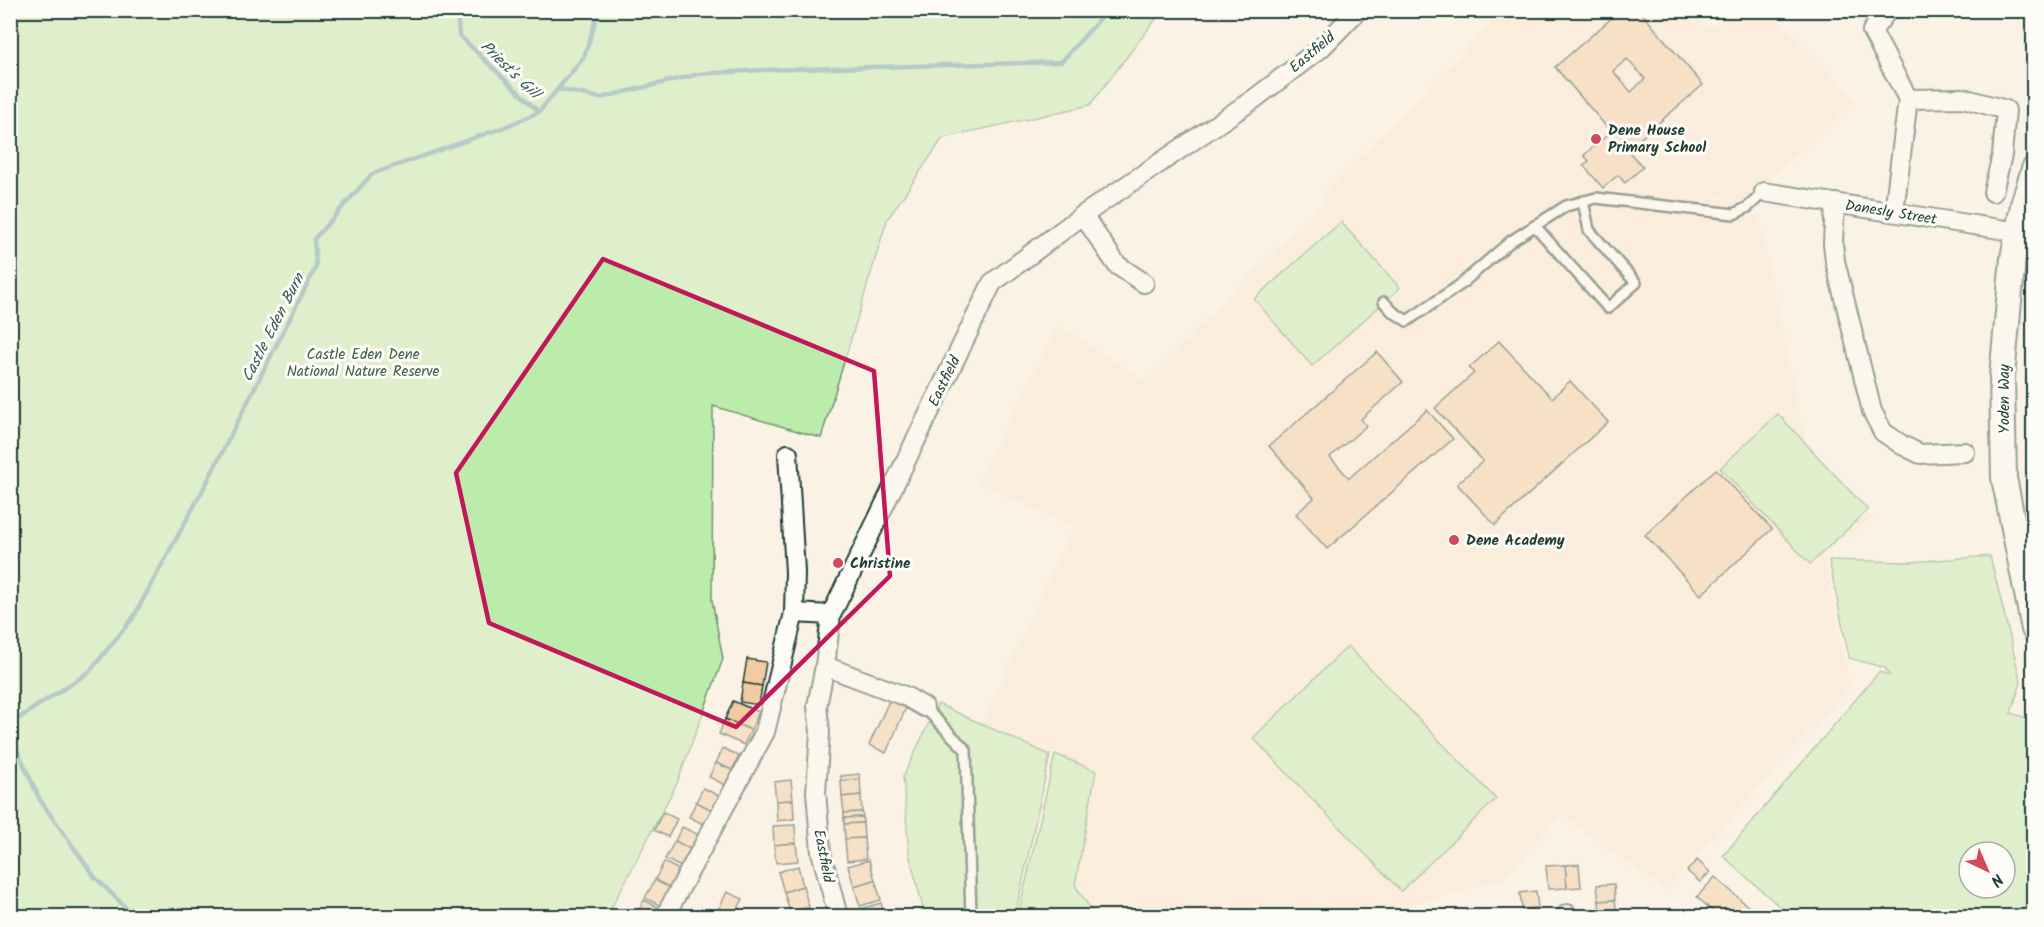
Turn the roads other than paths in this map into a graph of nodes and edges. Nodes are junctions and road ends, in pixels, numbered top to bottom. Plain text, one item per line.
1 (1358, 10) edge
2 (1888, 10) edge
3 (1908, 99) junction
4 (2034, 169) edge
5 (1764, 192) joint
6 (1993, 192) dead end
7 (1583, 201) junction
8 (1835, 203) junction
9 (1894, 213) junction
10 (1083, 215) junction
11 (1535, 226) junction
12 (2018, 232) junction
13 (1144, 284) dead end
14 (1384, 302) dead end
15 (1965, 452) dead end
16 (788, 454) dead end
17 (794, 613) junction
18 (831, 615) junction
19 (2034, 629) edge
20 (825, 666) junction
21 (924, 707) joint
22 (665, 916) edge
23 (838, 916) edge
24 (971, 916) edge

1 - 10 street, Eastfield
2 - 3 street
3 - 6 street
3 - 9 street
4 - 12 main road, Yoden Way
5 - 7 lane
5 - 8 street, Danesly Street
7 - 11 lane
7 - 11 lane
8 - 9 street, Danesly Street
8 - 15 street
9 - 12 street, Danesly Street
10 - 13 street
10 - 18 street, Eastfield
11 - 14 lane
12 - 19 main road, Yoden Way
16 - 17 street
17 - 18 street
17 - 22 street
18 - 20 street, Eastfield
20 - 21 street
20 - 23 street, Eastfield
21 - 24 lane

